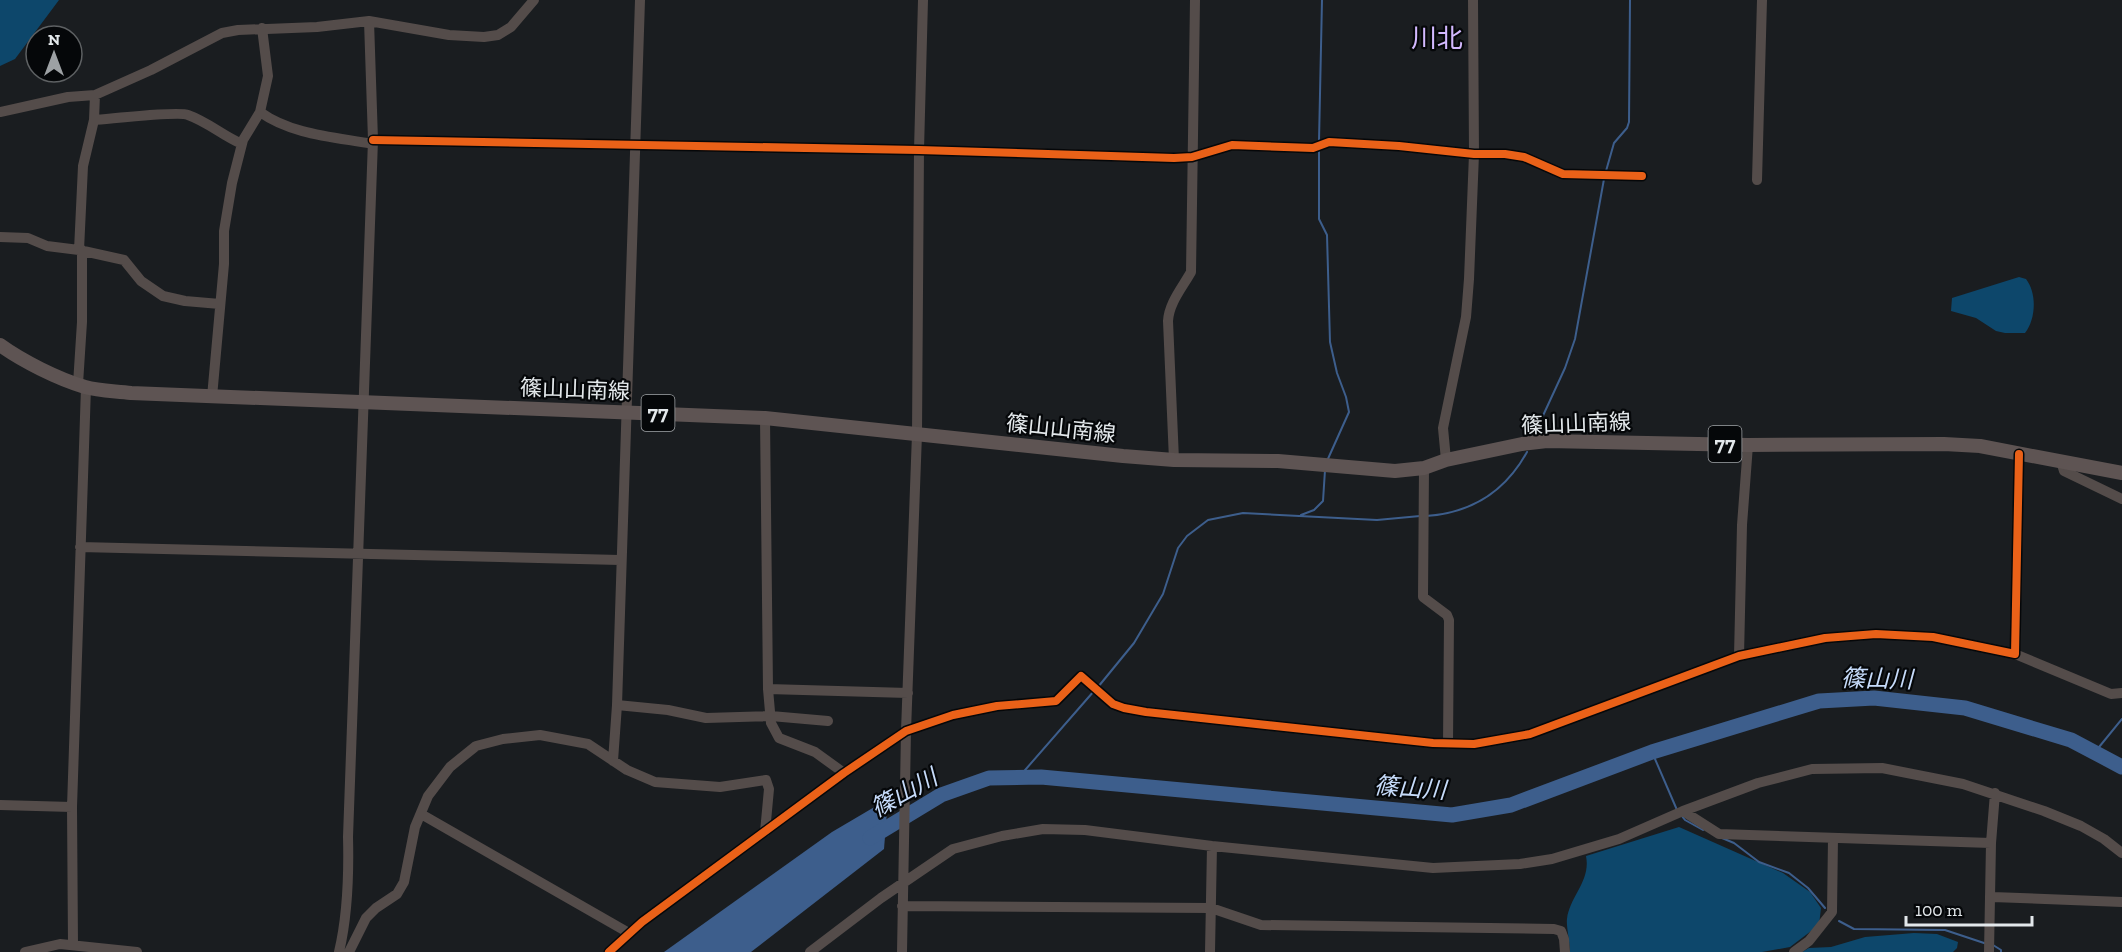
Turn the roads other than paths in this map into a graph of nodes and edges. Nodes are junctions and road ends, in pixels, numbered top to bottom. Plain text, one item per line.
1 (534, 0) edge
2 (640, 0) edge
3 (923, 0) edge
4 (1195, 0) edge
5 (1473, 0) edge
6 (1762, 0) edge
7 (369, 21) junction
8 (262, 28) junction
9 (95, 95) junction
10 (0, 112) edge
11 (260, 112) junction
12 (94, 120) junction
13 (373, 142) junction
14 (242, 144) junction
15 (635, 145) junction
16 (919, 150) junction
17 (1474, 154) junction
18 (1192, 157) junction
19 (1642, 176) dead end
20 (1757, 180) dead end
21 (0, 237) edge
22 (80, 250) junction
23 (220, 304) junction
24 (0, 345) edge
25 (82, 386) junction
26 (212, 397) junction
27 (364, 402) junction
28 (627, 412) junction
29 (765, 418) junction
30 (917, 434) junction
31 (1748, 445) junction
32 (2019, 454) junction
33 (1174, 459) junction
34 (1446, 460) junction
35 (2061, 462) junction
36 (1424, 468) junction
37 (2122, 473) edge
38 (2122, 499) edge
39 (80, 547) junction
40 (359, 553) junction
41 (620, 560) junction
42 (2015, 654) junction
43 (1739, 656) junction
44 (768, 689) junction
45 (908, 693) junction
46 (2122, 693) edge
47 (617, 705) junction
48 (771, 716) junction
49 (828, 721) dead end
50 (906, 735) junction
51 (1448, 744) junction
52 (613, 761) junction
53 (844, 773) junction
54 (1995, 793) junction
55 (0, 805) edge
56 (72, 807) junction
57 (1683, 811) junction
58 (421, 814) junction
59 (765, 832) junction
60 (1833, 838) junction
61 (1991, 843) junction
62 (1212, 846) junction
63 (2122, 853) edge
64 (903, 880) junction
65 (1992, 897) junction
66 (2122, 902) edge
67 (902, 906) junction
68 (1211, 908) junction
69 (629, 933) junction
70 (71, 947) edge
71 (26, 952) edge
72 (137, 952) edge
73 (339, 952) edge
74 (349, 952) edge
75 (609, 952) edge
76 (810, 952) edge
77 (902, 952) edge
78 (1210, 952) edge
79 (1565, 952) edge
80 (1794, 952) edge
81 (1989, 952) edge

1 - 7 street
2 - 15 street
3 - 16 street
4 - 18 street
5 - 17 street
6 - 20 street
7 - 8 street
7 - 13 street
8 - 9 street
8 - 11 street
9 - 10 street
9 - 12 street
11 - 13 street
11 - 14 street
12 - 14 street
12 - 22 street
13 - 15 street
13 - 27 street
14 - 23 street
15 - 16 street
15 - 28 street
16 - 18 street
16 - 30 street
17 - 18 street
17 - 19 street
17 - 34 street
18 - 33 street
21 - 22 street
22 - 23 street
22 - 25 street
23 - 26 street
24 - 25 main road, 篠山山南線 / 77
25 - 26 main road, 篠山山南線 / 77
25 - 39 street
26 - 27 main road, 篠山山南線 / 77
27 - 28 main road, 篠山山南線 / 77
27 - 40 street
28 - 29 main road, 篠山山南線 / 77
28 - 41 street
29 - 30 main road, 篠山山南線 / 77
29 - 44 street
30 - 33 main road, 篠山山南線 / 77
30 - 45 street
31 - 32 main road, 篠山山南線 / 77
31 - 34 main road, 篠山山南線 / 77
31 - 43 street
32 - 35 main road, 篠山山南線 / 77
32 - 42 street
33 - 36 main road, 篠山山南線 / 77
34 - 36 main road, 篠山山南線 / 77
35 - 37 main road, 篠山山南線 / 77
35 - 38 street
36 - 51 street
39 - 40 street
39 - 56 street
40 - 41 street
40 - 73 street
41 - 47 street
42 - 43 street
42 - 46 street
43 - 51 street
44 - 45 street
44 - 48 street
45 - 50 street
47 - 48 street
47 - 52 street
48 - 49 street
48 - 53 street
50 - 51 street
50 - 53 street
50 - 64 street
52 - 58 street
52 - 59 street
53 - 59 street
54 - 57 street
54 - 61 street
54 - 63 street
55 - 56 street
56 - 70 street
57 - 60 street
57 - 62 street
58 - 69 street
58 - 74 street
59 - 69 street
60 - 61 street
60 - 80 street
61 - 65 street
62 - 64 street
62 - 68 street
64 - 67 street
64 - 76 street
65 - 66 street
65 - 81 street
67 - 68 street
67 - 77 street
68 - 78 street
68 - 79 street
69 - 75 street
70 - 71 street
70 - 72 street

